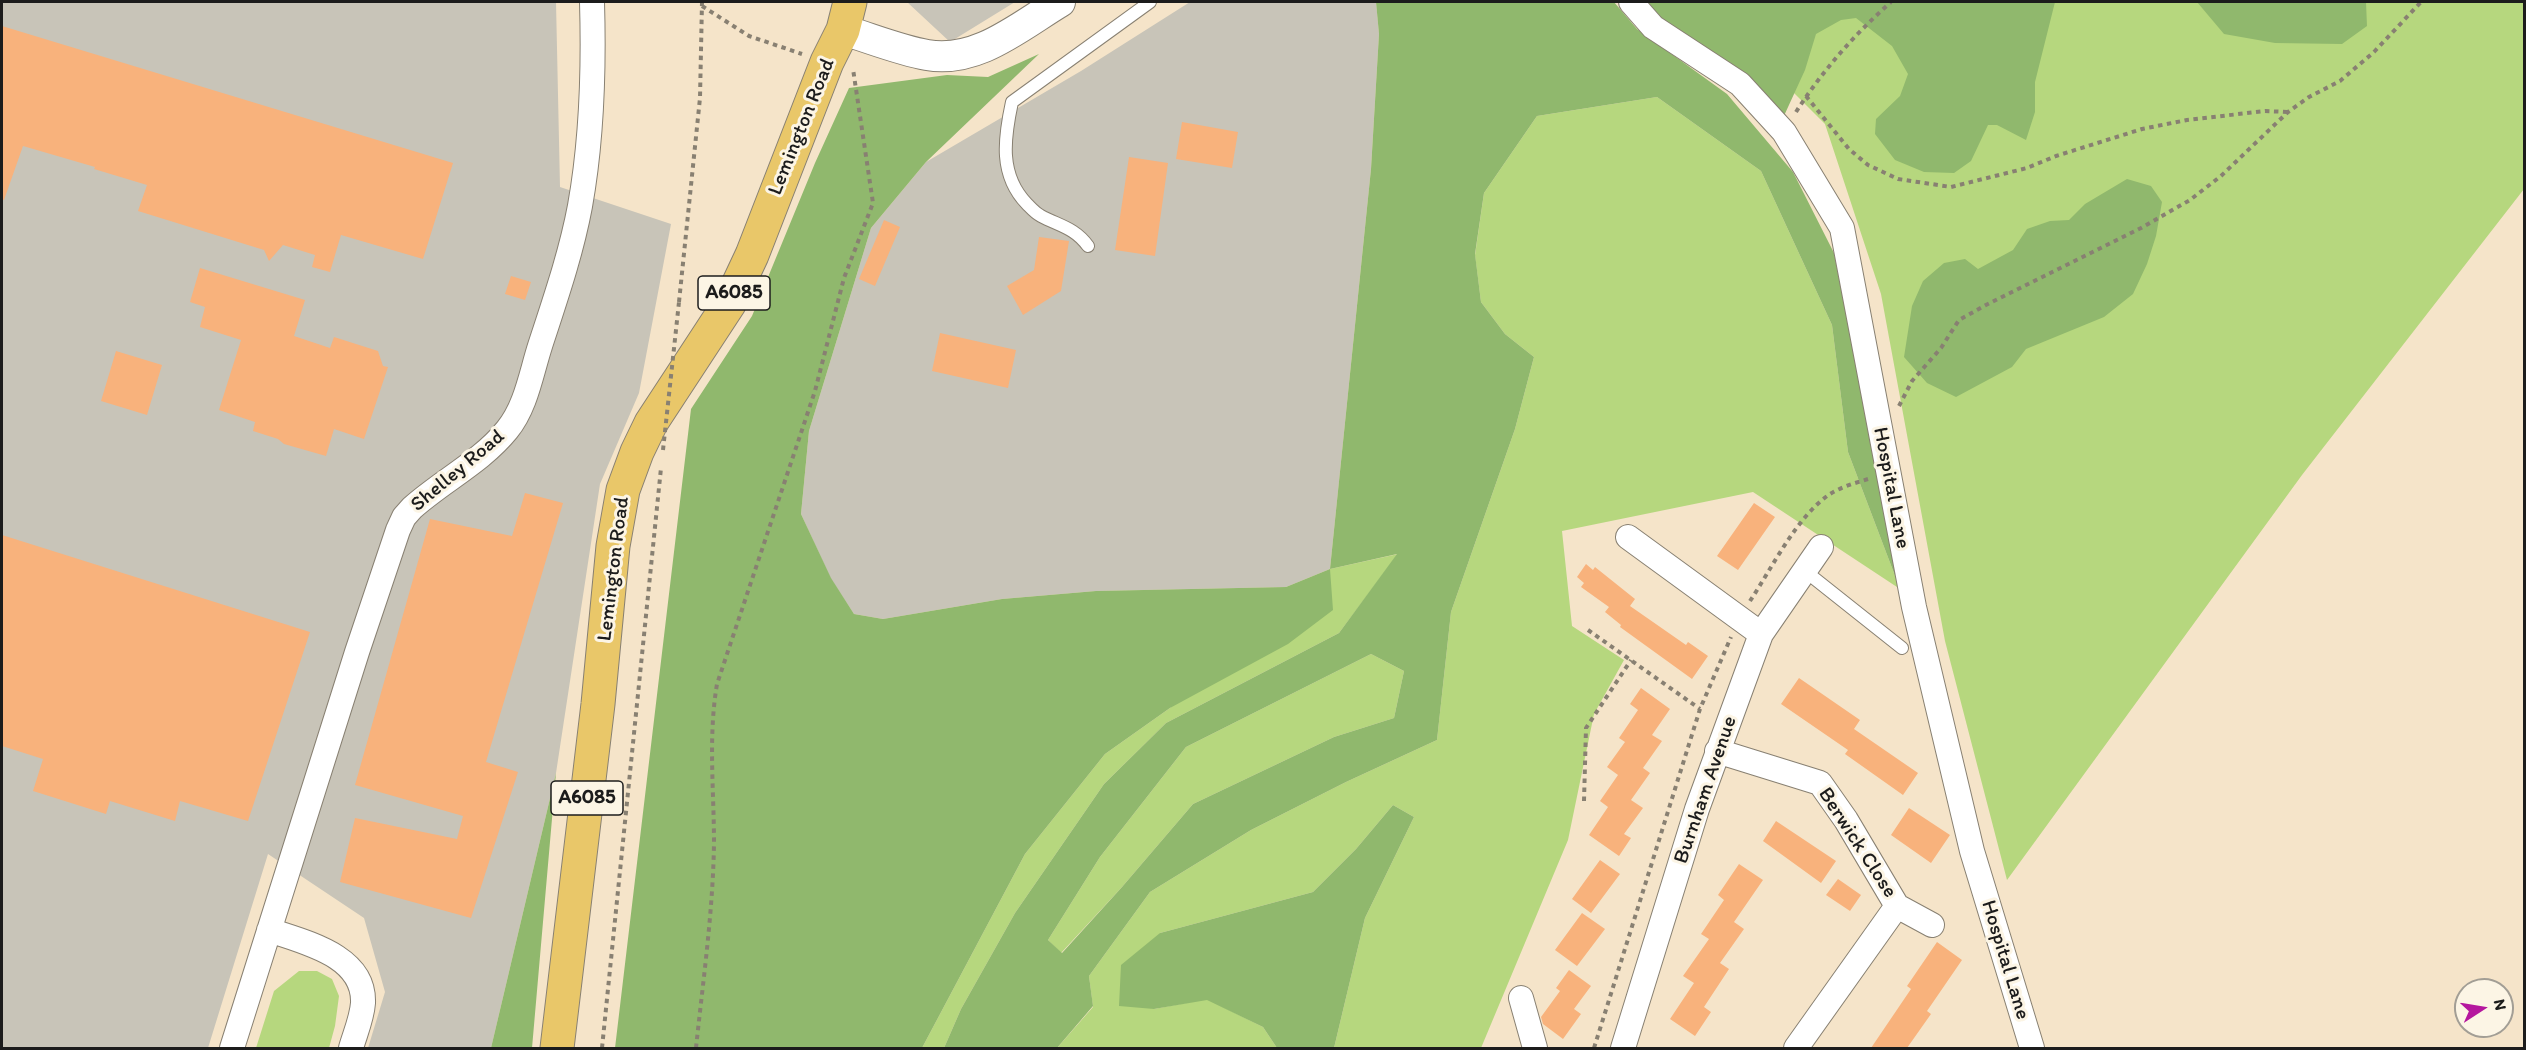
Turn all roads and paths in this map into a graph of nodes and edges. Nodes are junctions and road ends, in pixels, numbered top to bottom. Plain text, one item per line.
1 (592, 2) edge
2 (1060, 2) edge
3 (1149, 2) edge
4 (1631, 2) edge
5 (1891, 2) edge
6 (2421, 2) edge
7 (702, 4) edge
8 (846, 16) edge
9 (839, 62) junction
10 (1806, 96) junction
11 (2288, 112) junction
12 (1784, 132) junction
13 (1088, 246) dead end
14 (1882, 439) junction
15 (1628, 537) dead end
16 (1821, 547) dead end
17 (1804, 570) junction
18 (1588, 630) dead end
19 (1761, 634) junction
20 (1902, 648) dead end
21 (1631, 660) junction
22 (1700, 709) dead end
23 (1717, 751) junction
24 (1584, 801) dead end
25 (1897, 906) junction
26 (1932, 925) dead end
27 (269, 930) junction
28 (1521, 998) dead end
29 (232, 1048) edge
30 (351, 1048) edge
31 (557, 1048) edge
32 (602, 1048) edge
33 (696, 1048) edge
34 (1535, 1048) edge
35 (1623, 1048) edge
36 (1796, 1048) edge
37 (2032, 1048) edge

1 - 27 street, Shelley Road
2 - 8 street
3 - 13 lane
4 - 12 street, Hospital Lane
5 - 10 path
6 - 11 path
7 - 9 path
7 - 32 path, bridge
8 - 9 main road, Lemington Road / A6085
9 - 31 main road, Lemington Road / A6085
9 - 33 path
10 - 11 path
10 - 12 path
11 - 14 path
12 - 14 street, Hospital Lane
14 - 37 street, Hospital Lane
15 - 19 street
16 - 17 street, Burnham Avenue
17 - 19 street, Burnham Avenue
17 - 20 lane
18 - 21 path
19 - 23 street, Burnham Avenue
21 - 22 path
21 - 24 path
23 - 25 street, Berwick Close
23 - 35 street, Burnham Avenue
25 - 26 street
25 - 36 street, Berwick Close
27 - 29 street, Shelley Road
27 - 30 street
28 - 34 street

